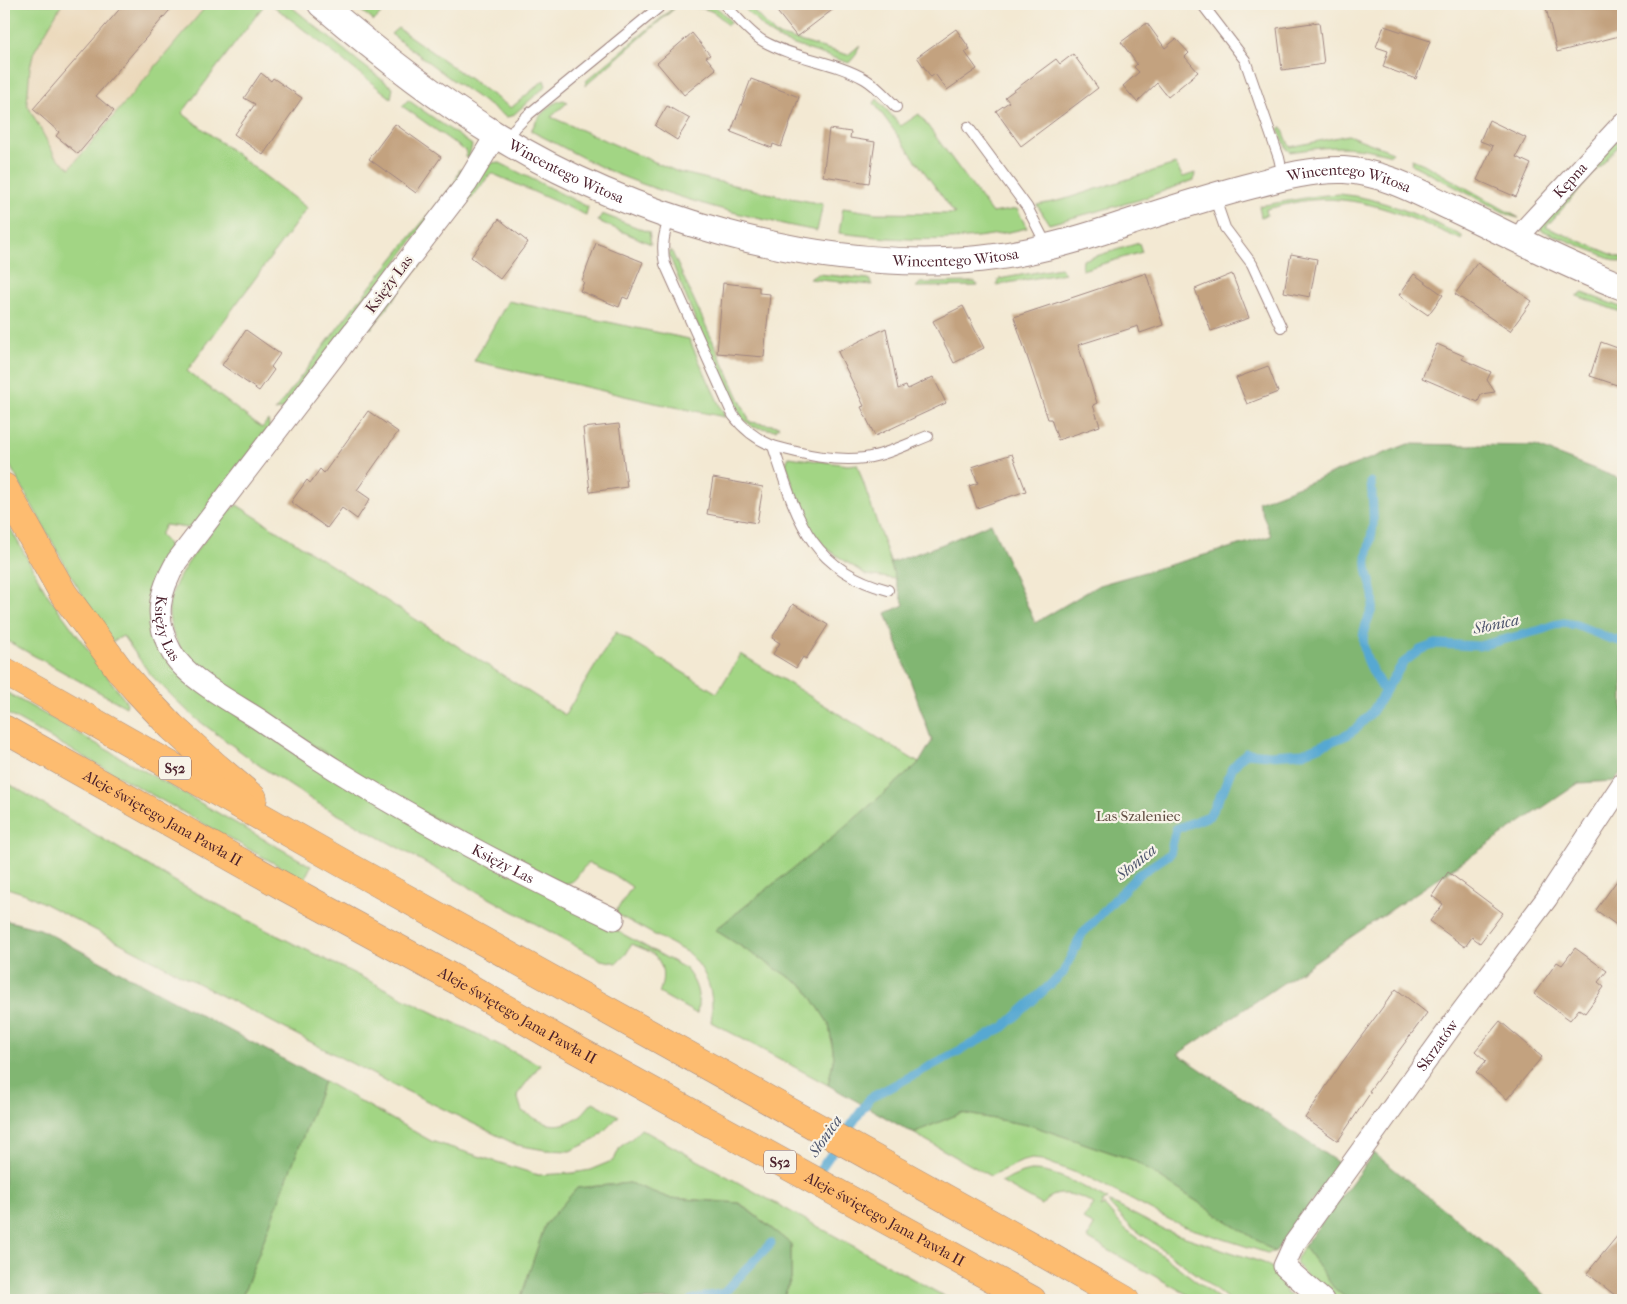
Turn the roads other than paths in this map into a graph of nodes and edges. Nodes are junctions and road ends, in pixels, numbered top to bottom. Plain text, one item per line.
1 (321, 4) edge
2 (664, 4) edge
3 (724, 4) edge
4 (1202, 4) edge
5 (896, 107) dead end
6 (1623, 123) edge
7 (968, 127) dead end
8 (502, 138) junction
9 (1283, 177) junction
10 (1214, 195) junction
11 (670, 217) junction
12 (1518, 240) junction
13 (1047, 247) junction
14 (1623, 287) edge
15 (1281, 327) dead end
16 (928, 436) dead end
17 (773, 446) junction
18 (4, 487) edge
19 (888, 590) dead end
20 (4, 671) edge
21 (4, 728) edge
22 (1623, 783) edge
23 (346, 864) junction
24 (614, 919) dead end
25 (1032, 1300) edge
26 (1125, 1300) edge
27 (1323, 1300) edge

1 - 8 street, Wincentego Witosa
2 - 8 lane
3 - 5 lane
4 - 9 lane
6 - 12 street, Kępna
7 - 13 lane
8 - 11 street, Wincentego Witosa
8 - 24 street, Księży Las
9 - 10 street, Wincentego Witosa
9 - 12 street, Wincentego Witosa
10 - 13 street, Wincentego Witosa
10 - 15 lane
11 - 13 street, Wincentego Witosa
11 - 17 lane
12 - 14 street, Wincentego Witosa
16 - 17 lane
17 - 19 lane
18 - 23 highway
20 - 23 highway, S52
21 - 25 highway, Aleje świętego Jana Pawła II / S52
22 - 27 street, Skrzatów
23 - 26 highway, S52

